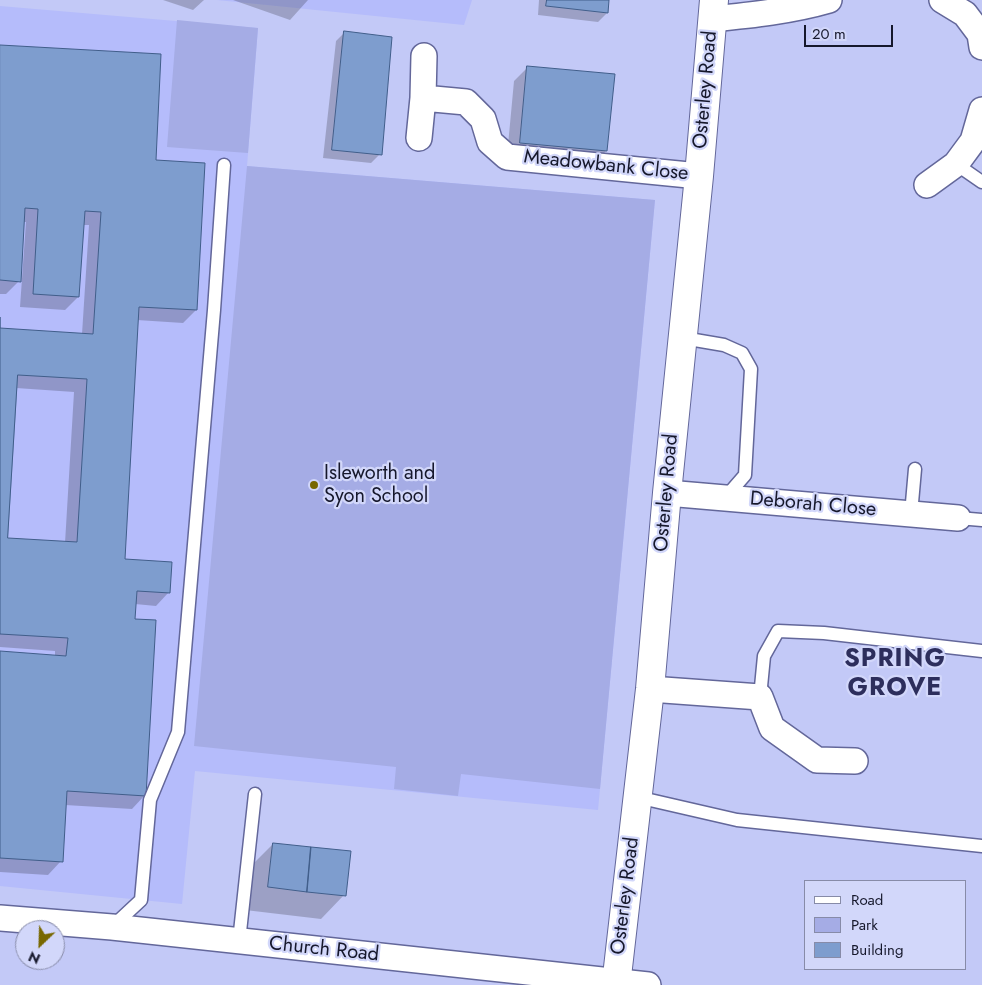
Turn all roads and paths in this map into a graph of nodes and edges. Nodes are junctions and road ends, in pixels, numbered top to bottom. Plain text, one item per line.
1 (942, 0) edge
2 (820, 1) edge
3 (713, 9) edge
4 (982, 47) edge
5 (424, 56) dead end
6 (423, 98) junction
7 (982, 110) edge
8 (419, 138) dead end
9 (956, 164) junction
10 (224, 165) dead end
11 (699, 176) junction
12 (982, 182) edge
13 (927, 185) dead end
14 (683, 338) junction
15 (914, 469) dead end
16 (667, 493) junction
17 (724, 498) junction
18 (911, 514) junction
19 (970, 519) edge
20 (982, 651) edge
21 (650, 689) junction
22 (760, 697) junction
23 (855, 761) dead end
24 (255, 794) dead end
25 (638, 797) junction
26 (982, 846) edge
27 (0, 918) edge
28 (112, 927) junction
29 (239, 941) junction
30 (616, 984) edge
31 (648, 985) edge

1 - 4 street
2 - 3 street
3 - 11 street, Osterley Road
5 - 6 street
6 - 8 street
6 - 11 street, Meadowbank Close
7 - 9 street
9 - 12 lane
9 - 13 street
10 - 28 lane
11 - 14 street, Osterley Road
14 - 16 street, Osterley Road
14 - 17 lane
15 - 18 lane
16 - 17 street, Deborah Close
16 - 21 street, Osterley Road
17 - 18 street, Deborah Close
18 - 19 street, Deborah Close
20 - 22 lane
21 - 22 street
21 - 25 street, Osterley Road
22 - 23 street
24 - 29 lane
25 - 26 lane
25 - 30 street, Osterley Road
27 - 28 street, Church Road
28 - 29 street, Church Road
29 - 30 street, Church Road
30 - 31 street, Church Road

